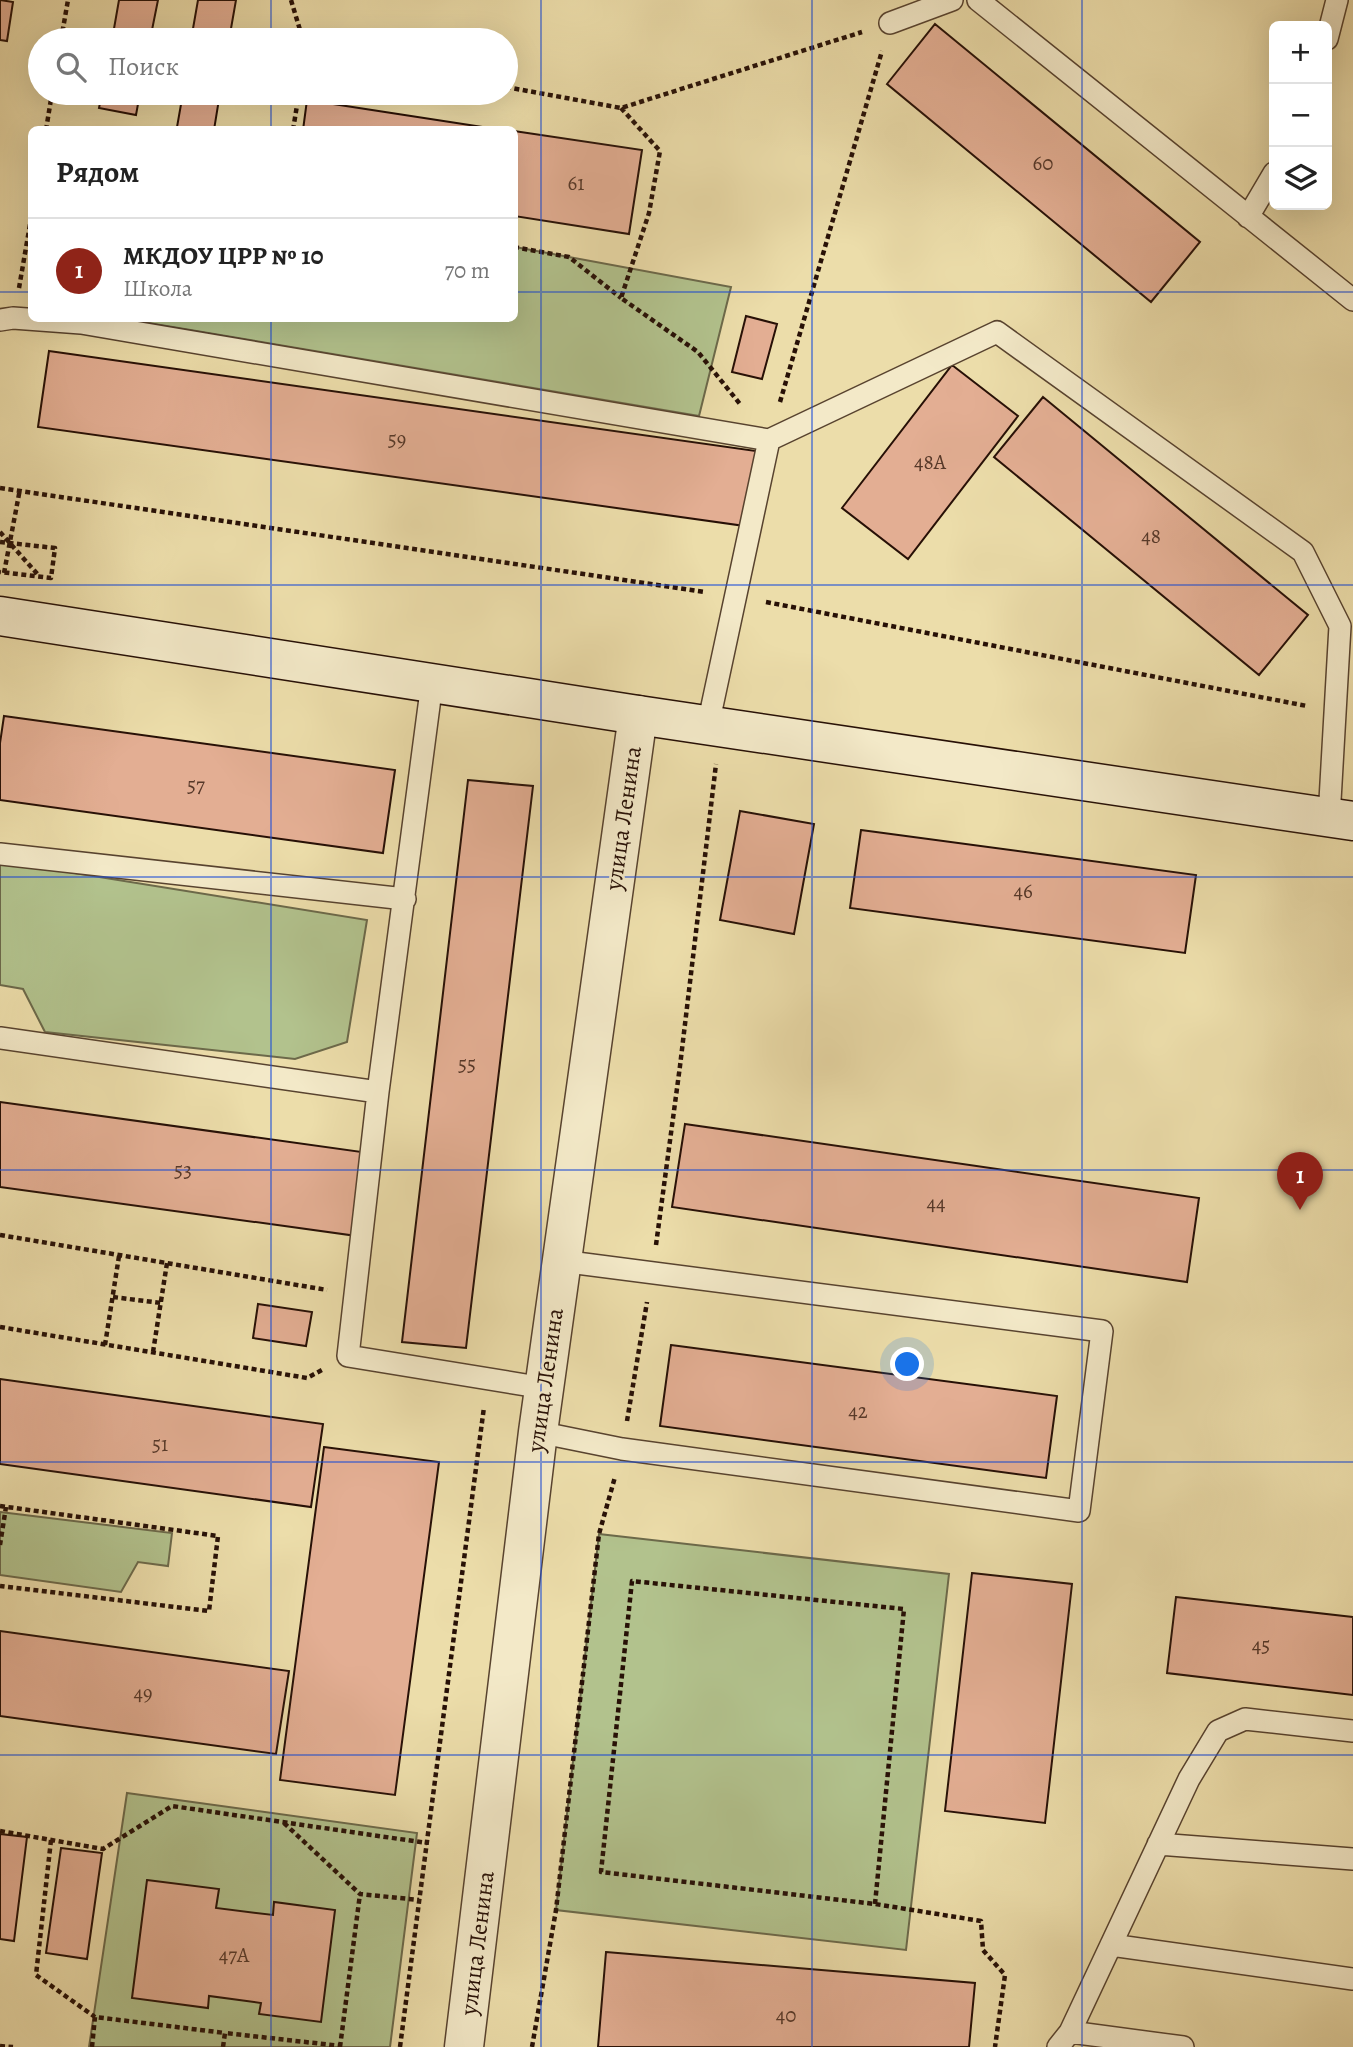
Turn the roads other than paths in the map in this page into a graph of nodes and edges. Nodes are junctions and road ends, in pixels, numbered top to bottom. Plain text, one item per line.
1 (953, 0) edge
2 (978, 0) edge
3 (1337, 0) edge
4 (1332, 21) edge
5 (890, 23) road end
6 (1269, 182) edge
7 (1248, 218) junction
8 (1353, 300) edge
9 (7, 319) edge
10 (28, 320) edge
11 (62, 322) edge
12 (769, 440) junction
13 (0, 616) edge
14 (432, 683) junction
15 (1353, 693) edge
16 (1335, 712) junction
17 (638, 715) junction
18 (715, 726) junction
19 (1341, 819) edge
20 (0, 854) edge
21 (405, 899) junction
22 (0, 1038) edge
23 (378, 1092) junction
24 (561, 1261) junction
25 (544, 1388) junction
26 (538, 1432) junction
27 (1353, 1731) edge
28 (1158, 1844) junction
29 (1353, 1858) edge
30 (1111, 1945) junction
31 (1353, 1979) edge
32 (1064, 2040) edge
33 (464, 2047) edge
34 (1184, 2047) edge

1 - 5 lane
2 - 7 lane
3 - 4 lane
6 - 7 lane
7 - 8 lane
9 - 10 lane
11 - 12 lane
12 - 16 lane
12 - 18 lane
13 - 14 street
14 - 17 street
14 - 21 lane
15 - 16 lane
16 - 19 lane
17 - 18 street
17 - 24 street, улица Ленина
18 - 19 street
20 - 21 lane
21 - 23 lane
22 - 23 lane
23 - 25 lane
24 - 25 street, улица Ленина
24 - 26 lane
25 - 26 street, улица Ленина
26 - 33 street, улица Ленина
27 - 28 lane
28 - 29 lane
28 - 30 lane
30 - 31 lane
30 - 32 lane
32 - 34 lane

